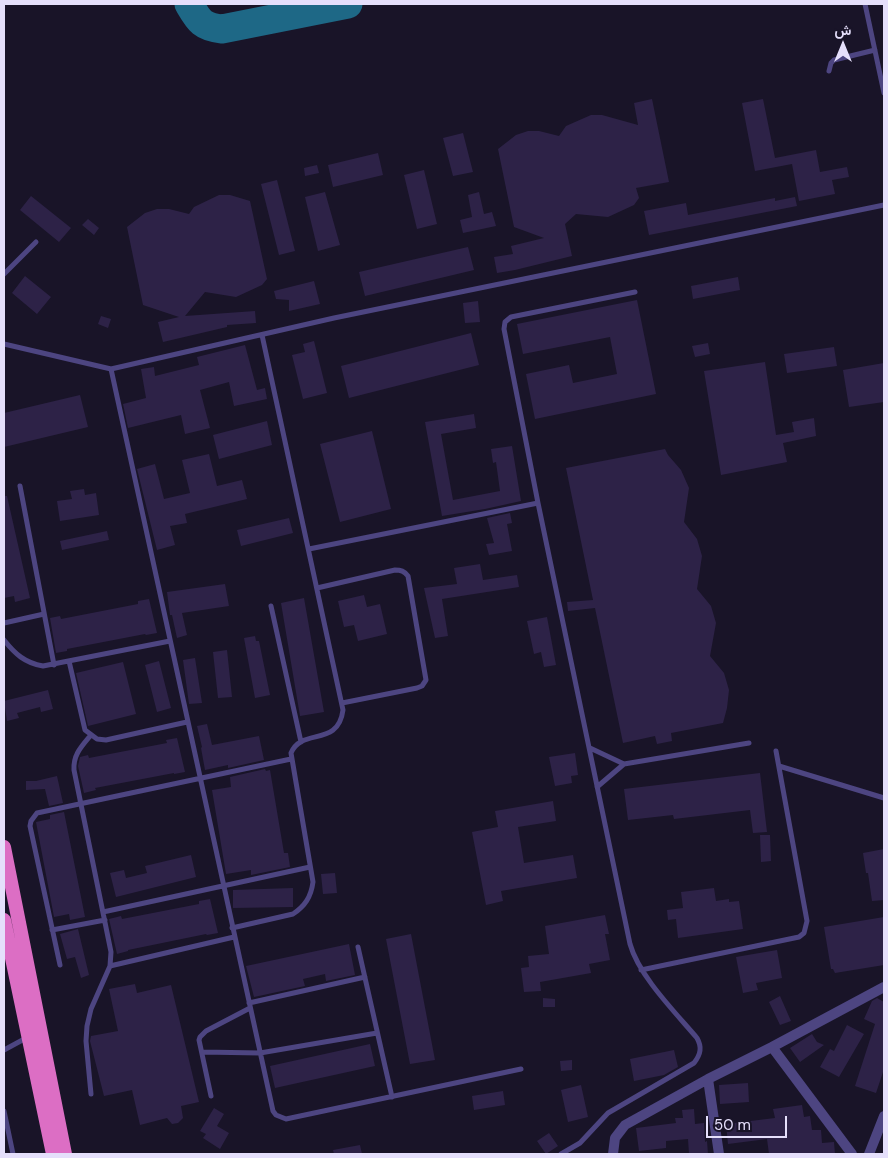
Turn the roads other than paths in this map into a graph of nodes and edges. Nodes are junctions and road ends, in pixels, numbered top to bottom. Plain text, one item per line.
1 (865, 4) edge
2 (875, 50) junction
3 (829, 71) dead end
4 (883, 80) edge
5 (884, 93) edge
6 (884, 205) edge
7 (36, 242) dead end
8 (4, 274) edge
9 (635, 292) dead end
10 (262, 335) junction
11 (4, 344) edge
12 (111, 369) junction
13 (20, 486) dead end
14 (538, 503) junction
15 (309, 549) junction
16 (317, 588) junction
17 (271, 606) dead end
18 (44, 614) junction
19 (4, 623) edge
20 (4, 640) edge
21 (170, 641) junction
22 (69, 661) junction
23 (54, 664) junction
24 (342, 703) junction
25 (187, 722) junction
26 (91, 735) junction
27 (301, 742) junction
28 (749, 743) dead end
29 (590, 748) junction
30 (776, 751) dead end
31 (291, 759) junction
32 (624, 764) junction
33 (779, 766) junction
34 (200, 779) junction
35 (597, 786) junction
36 (884, 798) edge
37 (81, 804) junction
38 (4, 847) edge
39 (310, 867) junction
40 (223, 886) junction
41 (103, 912) junction
42 (4, 920) edge
43 (105, 920) junction
44 (232, 928) junction
45 (52, 930) junction
46 (234, 937) junction
47 (358, 947) dead end
48 (60, 965) dead end
49 (110, 966) junction
50 (641, 970) junction
51 (365, 977) junction
52 (884, 988) edge
53 (249, 1006) junction
54 (378, 1033) junction
55 (28, 1037) junction
56 (772, 1047) junction
57 (4, 1050) edge
58 (202, 1052) junction
59 (260, 1054) junction
60 (521, 1069) dead end
61 (708, 1079) junction
62 (91, 1094) dead end
63 (211, 1096) dead end
64 (392, 1097) junction
65 (4, 1112) edge
66 (884, 1116) edge
67 (13, 1154) edge
68 (53, 1154) edge
69 (65, 1154) edge
70 (561, 1154) edge
71 (612, 1154) edge
72 (720, 1154) edge
73 (852, 1154) edge
74 (869, 1154) edge

1 - 2 lane
2 - 3 lane
2 - 4 lane
4 - 5 lane
6 - 10 lane
7 - 8 lane
9 - 14 lane
10 - 12 lane
10 - 15 lane
11 - 12 lane
12 - 21 lane
13 - 18 lane
14 - 15 lane
14 - 29 lane
15 - 16 lane
16 - 24 lane
16 - 24 lane
17 - 27 lane
18 - 19 lane
18 - 23 lane
20 - 23 lane
21 - 22 lane
21 - 25 lane
22 - 23 lane
22 - 26 lane
24 - 27 lane
25 - 26 lane
25 - 34 lane
26 - 37 lane
27 - 31 lane
28 - 32 lane
29 - 32 lane
29 - 35 lane
30 - 33 lane
31 - 34 lane
31 - 39 lane
32 - 35 lane
33 - 36 lane
33 - 50 lane
34 - 37 lane
34 - 40 lane
35 - 50 lane
37 - 41 lane
37 - 45 lane
38 - 69 highway
39 - 40 lane
39 - 44 lane
40 - 41 lane
40 - 44 lane
41 - 43 lane
42 - 55 highway
43 - 45 lane
43 - 49 lane
44 - 46 lane
45 - 48 lane
46 - 49 lane
46 - 53 lane
47 - 51 lane
49 - 62 lane
50 - 70 lane
51 - 53 lane
51 - 54 lane
52 - 56 street
53 - 58 lane
53 - 59 lane
54 - 59 lane
54 - 64 lane
55 - 57 lane
55 - 68 highway
56 - 61 street
56 - 73 street
58 - 59 lane
58 - 63 lane
59 - 64 lane
60 - 64 lane
61 - 71 street
61 - 72 street
65 - 67 lane
66 - 74 street

